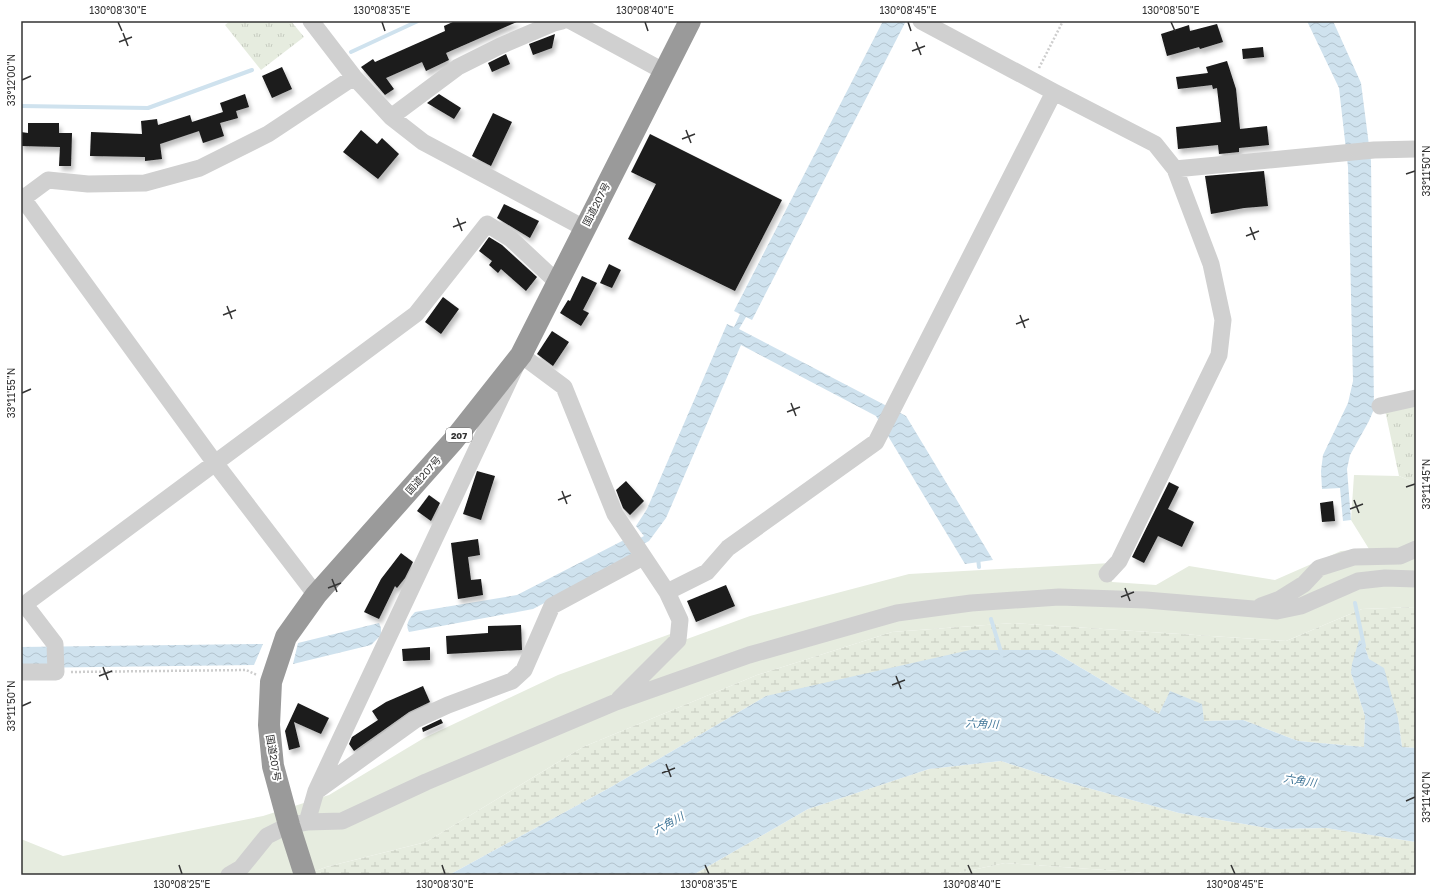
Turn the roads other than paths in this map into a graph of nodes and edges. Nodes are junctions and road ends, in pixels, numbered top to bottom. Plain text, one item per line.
1 (311, 21) edge
2 (562, 21) edge
3 (571, 21) edge
4 (690, 21) edge
5 (921, 21) edge
6 (665, 72) junction
7 (354, 77) junction
8 (1054, 92) junction
9 (391, 116) junction
10 (1416, 149) edge
11 (1176, 169) junction
12 (22, 198) edge
13 (584, 228) junction
14 (557, 282) junction
15 (520, 355) junction
16 (1416, 398) edge
17 (1380, 406) dead end
18 (215, 463) junction
19 (638, 549) junction
20 (1416, 549) edge
21 (1107, 574) dead end
22 (1416, 579) edge
23 (667, 592) junction
24 (316, 595) junction
25 (1251, 610) junction
26 (21, 672) edge
27 (616, 702) junction
28 (316, 791) junction
29 (297, 829) junction
30 (229, 875) edge
31 (305, 875) edge

1 - 7 street
2 - 9 street
3 - 6 street
4 - 6 highway, 国道207号 / 207
5 - 8 street
6 - 13 highway, 国道207号 / 207
7 - 9 street
7 - 12 street
8 - 11 street
8 - 23 street
9 - 13 street
10 - 11 street
11 - 21 street
12 - 18 street
13 - 14 highway, 国道207号 / 207
14 - 15 highway, 国道207号 / 207
14 - 18 street
15 - 19 street
15 - 24 highway, 国道207号 / 207
15 - 28 street
16 - 17 street
18 - 24 street
18 - 26 street
19 - 23 street
19 - 28 street
20 - 25 street
22 - 25 street
23 - 27 street
24 - 29 highway, 国道207号 / 207
25 - 27 street
27 - 29 street
28 - 29 street
29 - 30 street
29 - 31 highway, 国道207号 / 207

